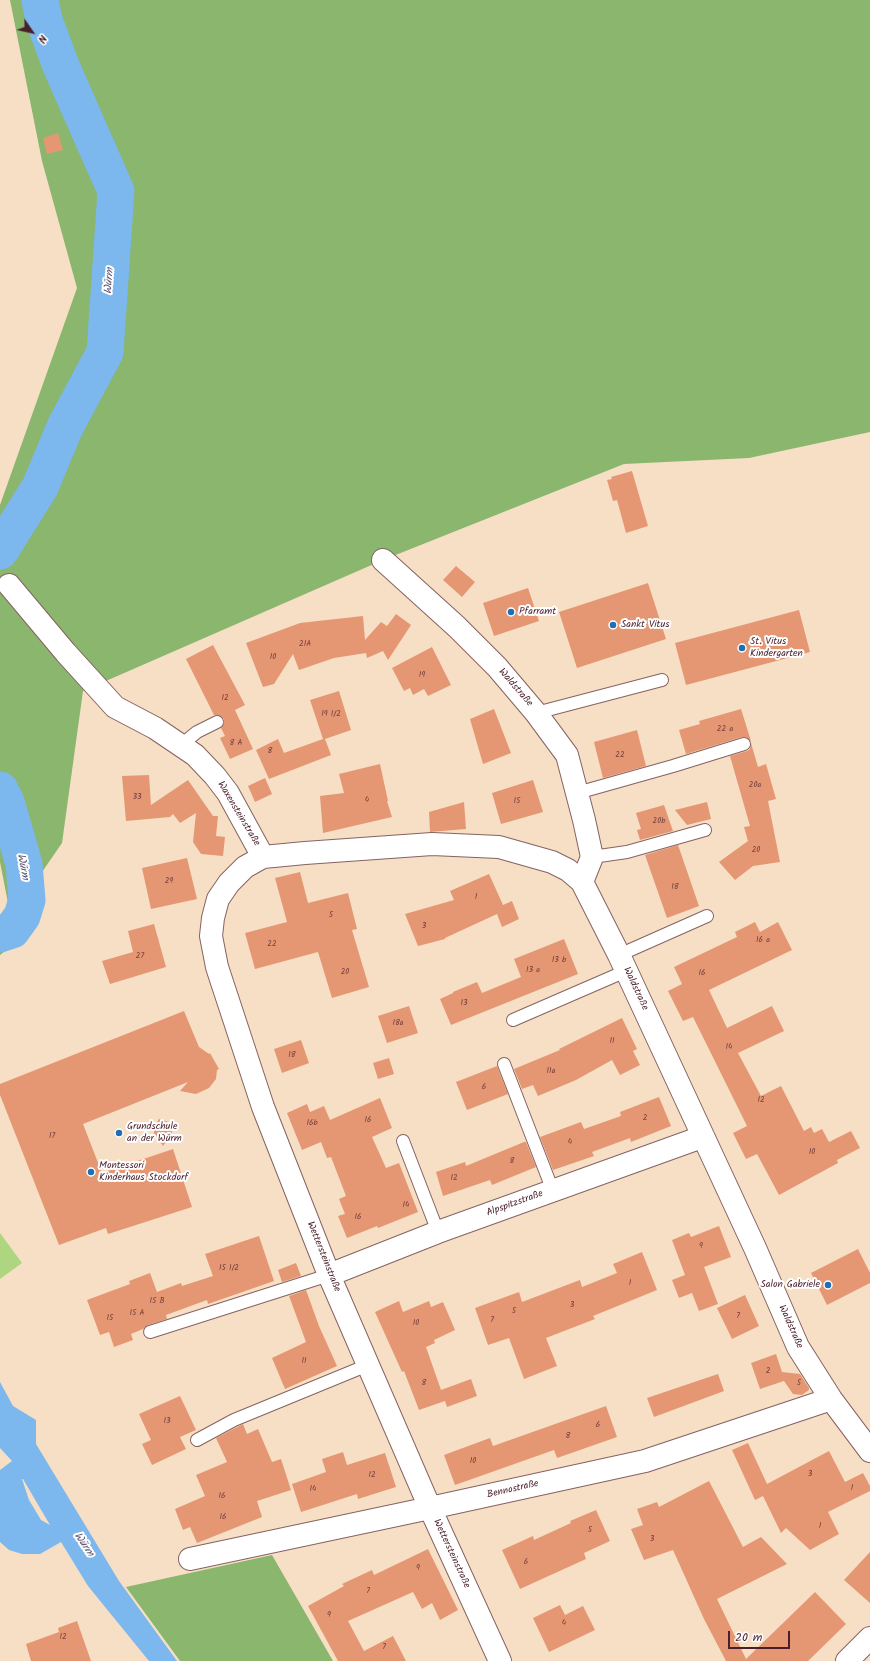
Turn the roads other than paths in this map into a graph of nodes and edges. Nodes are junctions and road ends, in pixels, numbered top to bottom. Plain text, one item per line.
1 (382, 560) dead end
2 (9, 585) dead end
3 (662, 680) dead end
4 (536, 713) junction
5 (217, 722) dead end
6 (744, 744) dead end
7 (180, 745) junction
8 (577, 793) junction
9 (705, 830) dead end
10 (263, 857) junction
11 (592, 857) junction
12 (582, 882) junction
13 (707, 916) dead end
14 (622, 963) junction
15 (513, 1020) dead end
16 (504, 1064) dead end
17 (702, 1137) junction
18 (403, 1141) dead end
19 (553, 1191) junction
20 (438, 1232) junction
21 (329, 1275) junction
22 (150, 1332) dead end
23 (368, 1365) junction
24 (831, 1399) junction
25 (197, 1440) dead end
26 (870, 1451) edge
27 (430, 1508) junction
28 (190, 1559) dead end
29 (870, 1638) edge
30 (500, 1661) edge
31 (847, 1661) edge

1 - 4 street, Waldstraße
2 - 7 street, Waxensteinstraße
3 - 4 lane
4 - 8 street, Waldstraße
5 - 7 lane
6 - 8 lane
7 - 10 street, Waxensteinstraße
8 - 11 street, Waldstraße
9 - 11 lane
10 - 12 street, Waxensteinstraße
10 - 21 street, Wettersteinstraße
11 - 12 street
12 - 14 street, Waldstraße
13 - 14 lane
14 - 15 lane
14 - 17 street, Waldstraße
16 - 19 lane
17 - 19 street, Alpspitzstraße
17 - 24 street, Waldstraße
18 - 20 lane
19 - 20 street, Alpspitzstraße
20 - 21 street, Alpspitzstraße
21 - 22 lane
21 - 23 street, Wettersteinstraße
23 - 25 lane
23 - 27 street, Wettersteinstraße
24 - 26 street, Waldstraße
24 - 27 street, Bennostraße
27 - 28 street, Bennostraße
27 - 30 street, Wettersteinstraße
29 - 31 street

